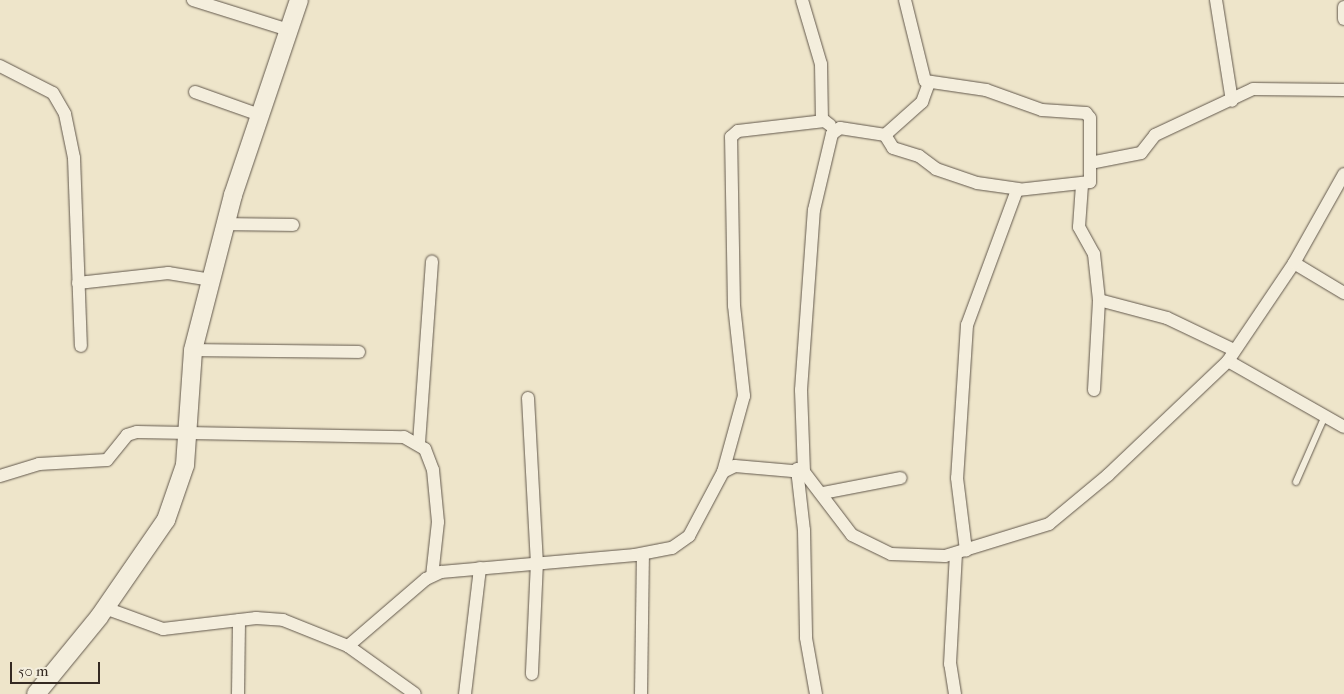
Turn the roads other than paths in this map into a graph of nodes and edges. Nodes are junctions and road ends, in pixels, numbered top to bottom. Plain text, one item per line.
1 (193, 0) edge
2 (299, 0) edge
3 (802, 0) edge
4 (905, 0) edge
5 (1216, 0) edge
6 (1344, 7) edge
7 (1344, 19) edge
8 (289, 30) junction
9 (0, 66) edge
10 (929, 83) junction
11 (1344, 90) edge
12 (195, 92) dead end
13 (1232, 101) junction
14 (260, 115) junction
15 (824, 121) junction
16 (836, 129) junction
17 (885, 135) junction
18 (1090, 163) junction
19 (1344, 174) edge
20 (1082, 186) junction
21 (1019, 189) junction
22 (225, 224) junction
23 (293, 225) dead end
24 (432, 261) dead end
25 (1294, 263) junction
26 (211, 280) junction
27 (78, 283) junction
28 (1344, 293) edge
29 (1099, 300) junction
30 (81, 346) dead end
31 (192, 350) junction
32 (359, 352) dead end
33 (1231, 355) junction
34 (1094, 390) dead end
35 (528, 398) dead end
36 (1325, 416) junction
37 (1344, 427) edge
38 (187, 434) junction
39 (419, 443) junction
40 (801, 470) junction
41 (723, 472) junction
42 (0, 476) edge
43 (901, 478) dead end
44 (1296, 482) dead end
45 (823, 493) junction
46 (961, 552) junction
47 (644, 554) junction
48 (537, 562) junction
49 (480, 568) junction
50 (432, 576) junction
51 (105, 608) junction
52 (239, 620) junction
53 (348, 646) junction
54 (532, 674) dead end
55 (36, 694) edge
56 (238, 694) edge
57 (415, 694) edge
58 (465, 694) edge
59 (641, 694) edge
60 (816, 694) edge
61 (955, 694) edge

1 - 8 street
2 - 8 main road
3 - 15 street
4 - 10 street
5 - 13 street
6 - 7 street
8 - 14 main road
9 - 27 street
10 - 17 street
10 - 18 street
11 - 13 street
12 - 14 street
13 - 18 street
14 - 22 main road
15 - 16 street
15 - 41 street
16 - 17 street
16 - 40 street
17 - 21 street
18 - 20 street
19 - 25 street
20 - 21 street
20 - 29 street
21 - 46 street
22 - 23 street
22 - 26 main road
24 - 39 street
25 - 28 street
25 - 33 street
26 - 27 street
26 - 31 main road
27 - 30 street
29 - 33 street
29 - 34 street
31 - 32 street
31 - 38 main road
33 - 36 street
33 - 46 street
35 - 48 street
36 - 37 street
36 - 44 lane
38 - 39 street
38 - 42 street
38 - 51 main road
39 - 50 street
40 - 41 street
40 - 45 street
40 - 60 street
41 - 47 street
43 - 45 street
45 - 46 street
46 - 61 street
47 - 48 street
47 - 59 street
48 - 49 street
48 - 54 street
49 - 50 street
49 - 58 street
50 - 53 street
51 - 52 street
51 - 55 main road
52 - 53 street
52 - 56 street
53 - 57 street

